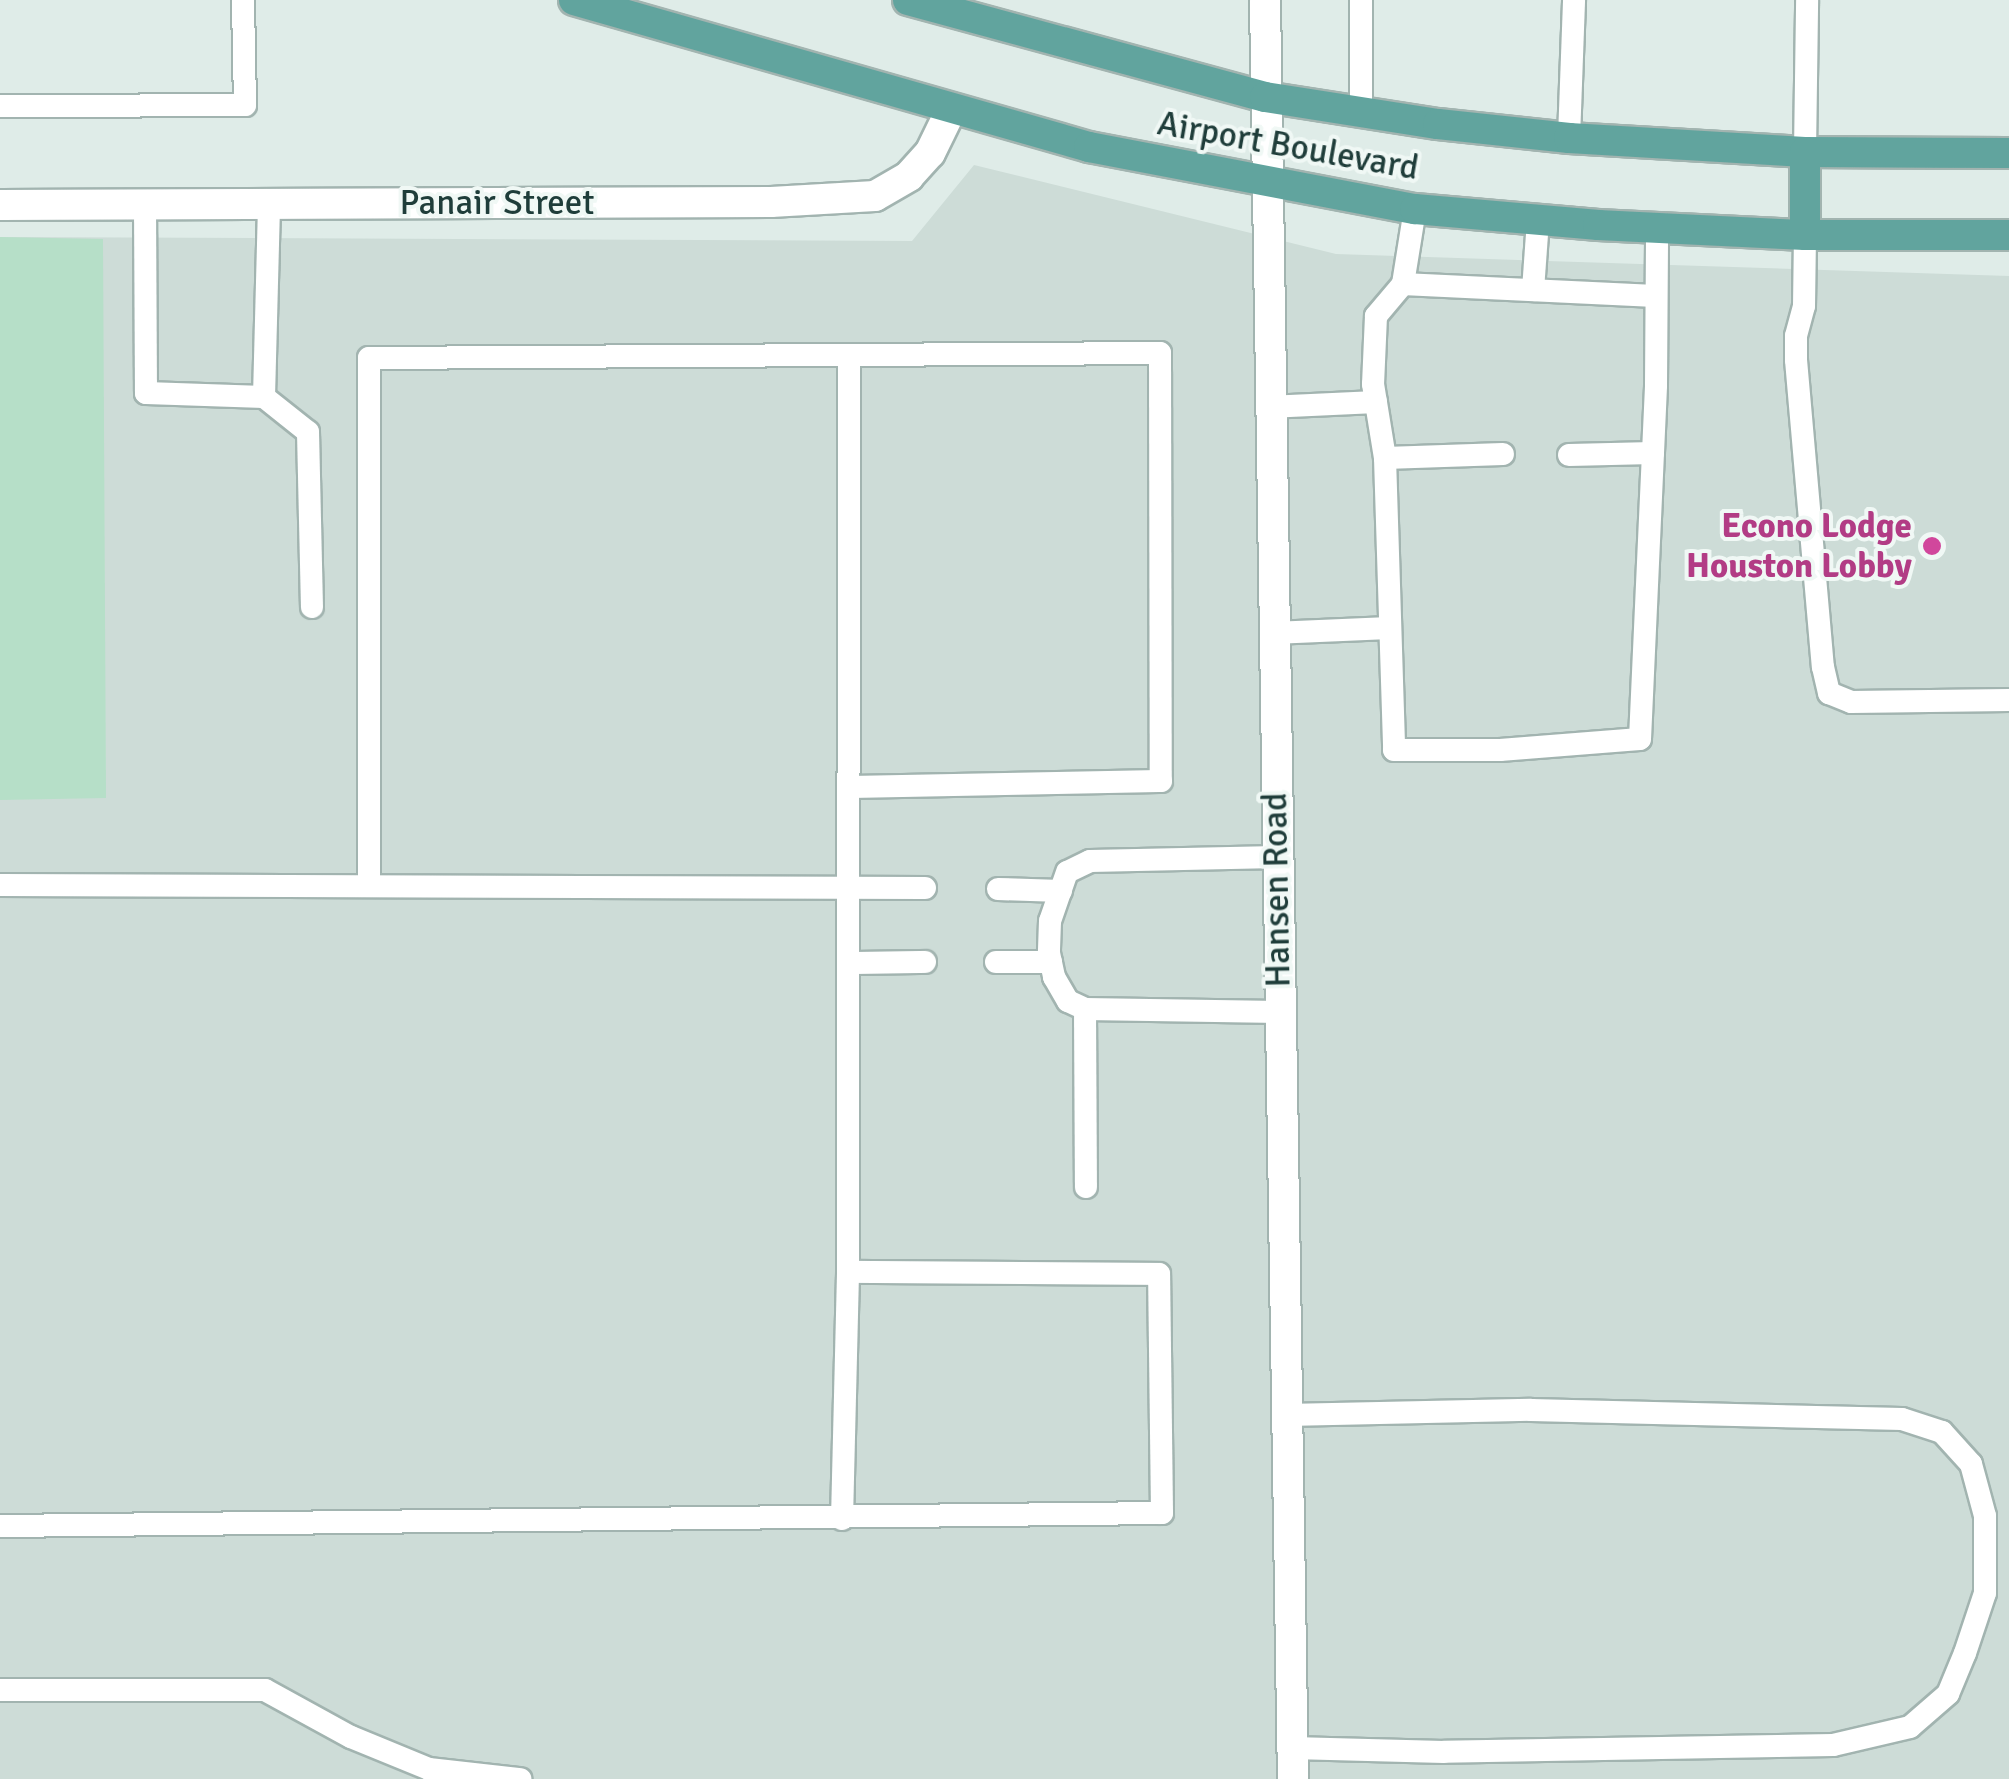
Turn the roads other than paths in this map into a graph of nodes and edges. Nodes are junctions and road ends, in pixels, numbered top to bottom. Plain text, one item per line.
1 (243, 0) edge
2 (574, 0) edge
3 (908, 0) edge
4 (1265, 0) edge
5 (1361, 0) edge
6 (1574, 0) edge
7 (1807, 0) edge
8 (640, 9) edge
9 (1265, 97) junction
10 (0, 106) edge
11 (952, 110) junction
12 (1361, 112) junction
13 (1569, 138) junction
14 (1806, 152) junction
15 (2009, 153) edge
16 (1265, 183) junction
17 (145, 204) junction
18 (268, 204) junction
19 (0, 205) edge
20 (1415, 208) junction
21 (1538, 220) junction
22 (1657, 228) junction
23 (1805, 235) junction
24 (2009, 235) edge
25 (1403, 284) junction
26 (1532, 290) junction
27 (1656, 296) junction
28 (849, 355) junction
29 (264, 398) junction
30 (1376, 402) junction
31 (1268, 407) junction
32 (1653, 453) junction
33 (1503, 454) dead end
34 (1569, 454) dead end
35 (1385, 458) junction
36 (312, 606) dead end
37 (1390, 628) junction
38 (1272, 633) junction
39 (2009, 700) edge
40 (850, 787) junction
41 (1277, 857) junction
42 (368, 885) junction
43 (0, 886) edge
44 (849, 888) junction
45 (925, 888) dead end
46 (998, 889) dead end
47 (1061, 891) junction
48 (849, 962) junction
49 (925, 962) dead end
50 (996, 962) dead end
51 (1050, 962) junction
52 (1086, 1010) junction
53 (1280, 1012) junction
54 (1086, 1187) dead end
55 (848, 1272) junction
56 (1286, 1415) junction
57 (842, 1519) junction
58 (0, 1526) edge
59 (0, 1690) edge
60 (1292, 1748) junction
61 (520, 1779) edge
62 (1293, 1779) edge

1 - 10 lane
2 - 8 main road, Airport Boulevard
3 - 9 main road, Airport Boulevard
4 - 9 street, Hansen Road
5 - 12 lane
6 - 13 lane
7 - 14 lane
8 - 11 main road, Airport Boulevard
9 - 12 main road, Airport Boulevard
9 - 16 street, Hansen Road
11 - 16 main road, Airport Boulevard
11 - 18 street, Panair Street
12 - 13 main road, Airport Boulevard
13 - 14 main road, Airport Boulevard
14 - 15 main road, Airport Boulevard
14 - 23 main road
16 - 20 main road, Airport Boulevard
16 - 31 street, Hansen Road
17 - 18 street, Panair Street
17 - 19 street, Panair Street
17 - 29 lane
18 - 29 lane
20 - 21 main road, Airport Boulevard
20 - 25 lane
21 - 22 main road, Airport Boulevard
21 - 26 lane
22 - 23 main road, Airport Boulevard
22 - 27 lane
23 - 24 main road, Airport Boulevard
23 - 39 lane
25 - 26 lane
25 - 30 lane
26 - 27 lane
27 - 32 lane
28 - 40 lane
28 - 40 lane
28 - 42 lane
29 - 36 lane
30 - 31 lane
30 - 35 lane
31 - 38 street, Hansen Road
32 - 34 lane
32 - 37 lane
33 - 35 lane
35 - 37 lane
37 - 38 lane
38 - 41 street, Hansen Road
40 - 44 lane
41 - 47 lane
41 - 53 street, Hansen Road
42 - 43 lane
42 - 44 lane
44 - 45 lane
44 - 48 lane
46 - 47 lane
47 - 51 lane
48 - 49 lane
48 - 55 lane
50 - 51 lane
51 - 52 lane
52 - 53 lane
52 - 54 lane
53 - 56 street, Hansen Road
55 - 57 lane
55 - 57 lane
56 - 60 street, Hansen Road
56 - 60 lane
57 - 58 lane
59 - 61 lane
60 - 62 street, Hansen Road

